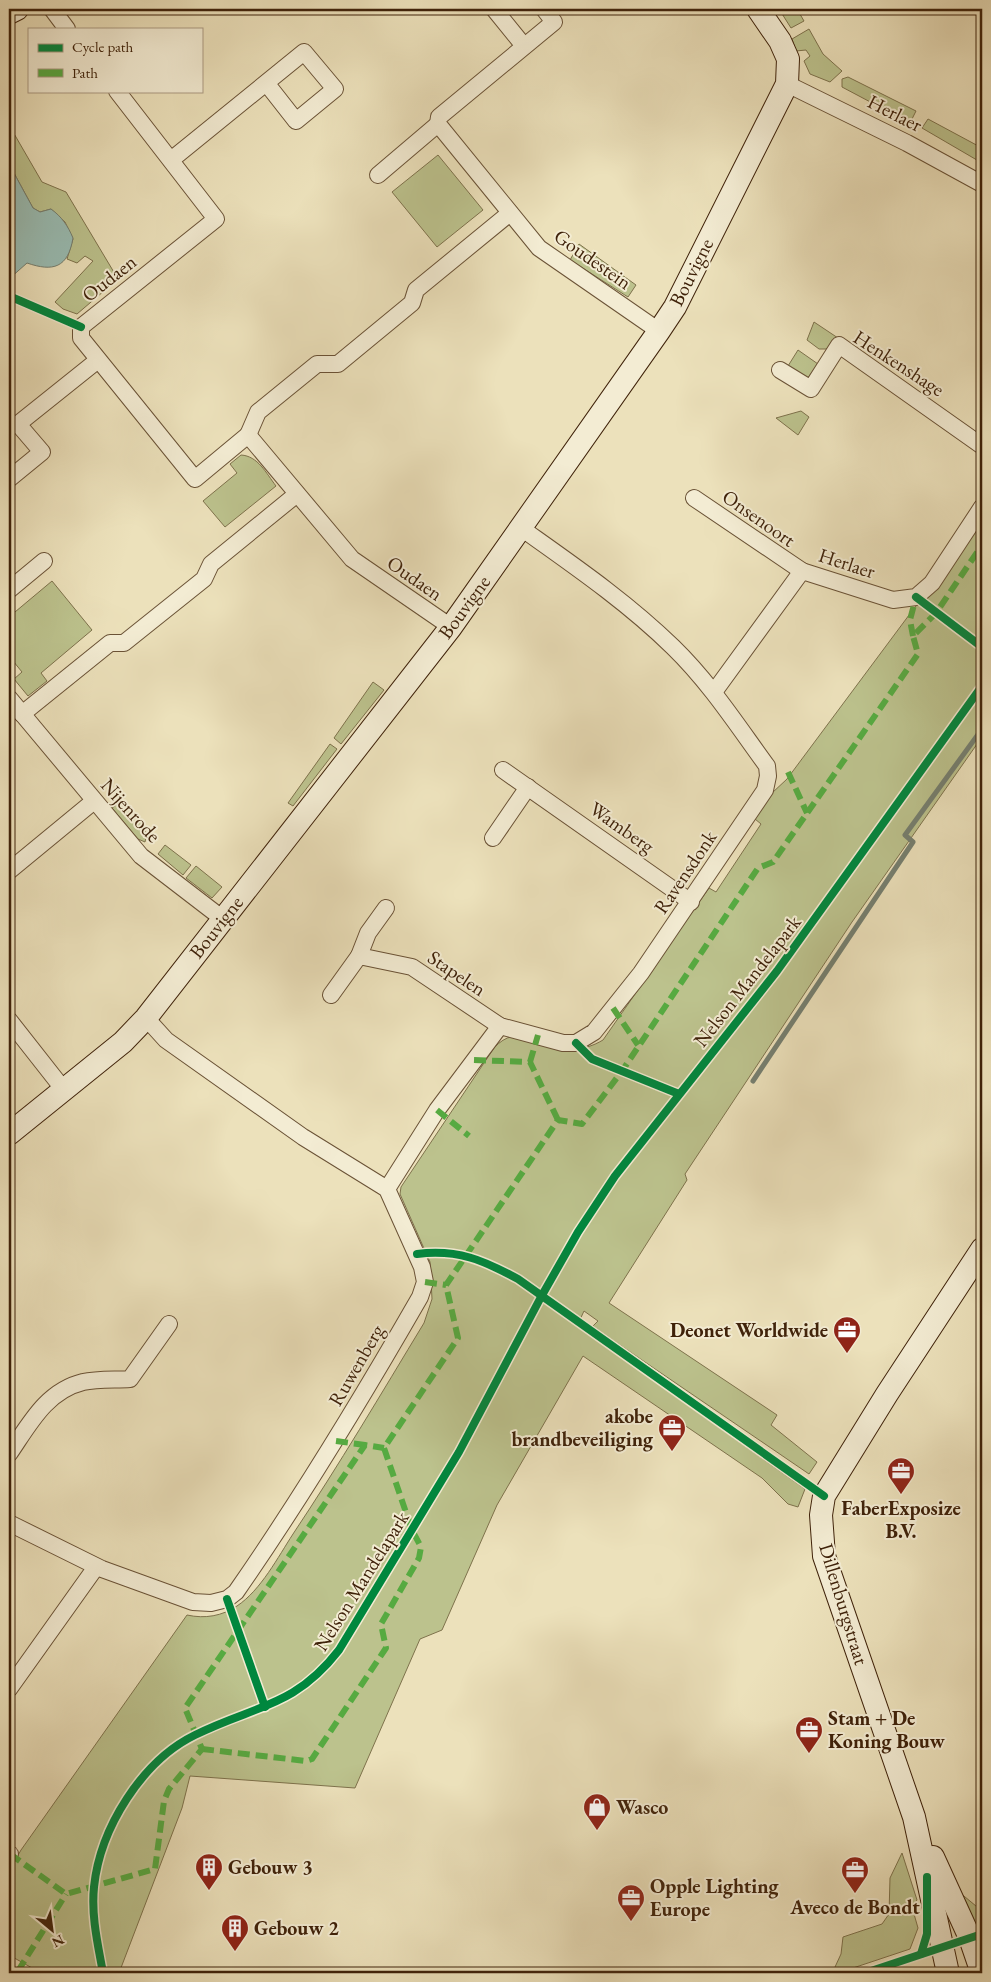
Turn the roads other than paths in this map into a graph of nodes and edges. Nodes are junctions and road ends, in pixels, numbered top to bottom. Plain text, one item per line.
1 (17, 9) edge
2 (52, 9) edge
3 (494, 9) edge
4 (544, 9) edge
5 (758, 9) edge
6 (9, 13) edge
7 (66, 28) edge
8 (524, 46) junction
9 (266, 84) dead end
10 (786, 84) junction
11 (117, 92) edge
12 (438, 124) junction
13 (171, 160) junction
14 (378, 175) dead end
15 (982, 184) edge
16 (510, 213) junction
17 (659, 331) junction
18 (98, 360) junction
19 (780, 370) dead end
20 (248, 435) junction
21 (982, 446) edge
22 (9, 478) edge
23 (297, 494) junction
24 (694, 498) dead end
25 (982, 507) edge
26 (521, 528) junction
27 (44, 561) dead end
28 (802, 571) junction
29 (9, 590) edge
30 (450, 627) junction
31 (714, 692) junction
32 (9, 698) edge
33 (22, 714) junction
34 (503, 770) dead end
35 (528, 787) junction
36 (94, 801) junction
37 (493, 838) dead end
38 (10, 869) edge
39 (691, 902) junction
40 (386, 908) dead end
41 (223, 919) junction
42 (359, 956) junction
43 (331, 996) dead end
44 (146, 1018) junction
45 (9, 1020) edge
46 (500, 1026) junction
47 (64, 1090) junction
48 (9, 1134) edge
49 (387, 1189) junction
50 (982, 1249) edge
51 (169, 1324) dead end
52 (9, 1454) edge
53 (9, 1523) edge
54 (96, 1566) junction
55 (9, 1689) edge
56 (914, 1817) junction
57 (981, 1966) edge
58 (949, 1973) edge

1 - 6 street
2 - 7 street
3 - 8 street
4 - 8 street
5 - 10 street, Bouvigne
8 - 12 street
9 - 13 street
10 - 15 street, Herlaer
10 - 17 street, Bouvigne
11 - 13 street, Oudaen
12 - 14 street
12 - 16 street, Goudestein
13 - 18 street, Oudaen
16 - 17 street, Goudestein
16 - 20 street, Oudaen
17 - 26 street, Bouvigne
18 - 20 street, Oudaen
18 - 22 street
19 - 21 street, Henkenshage
20 - 23 street, Oudaen
23 - 30 street, Oudaen
23 - 33 street
24 - 28 street, Onsenoort
25 - 28 street, Herlaer
26 - 30 street, Bouvigne
26 - 31 street, Ravensdonk
27 - 29 street
28 - 31 street, Herlaer
30 - 41 street, Bouvigne
31 - 39 street, Ravensdonk
32 - 33 street, Nijenrode
33 - 36 street, Nijenrode
34 - 35 street, Wamberg
35 - 37 street
35 - 39 street, Wamberg
36 - 38 street
36 - 41 street, Nijenrode
39 - 46 street, Ravensdonk
40 - 42 street
41 - 44 street, Bouvigne
42 - 43 street
42 - 46 street, Stapelen
44 - 47 street, Bouvigne
44 - 49 street
45 - 47 street
46 - 49 street
47 - 48 street, Bouvigne
49 - 54 street, Ruwenberg
50 - 56 street, Dillenburgstraat
51 - 52 street
53 - 54 street, Ruwenberg
54 - 55 street
56 - 57 street, Dillenburgstraat
56 - 58 street, Dillenburgstraat
57 - 58 street

